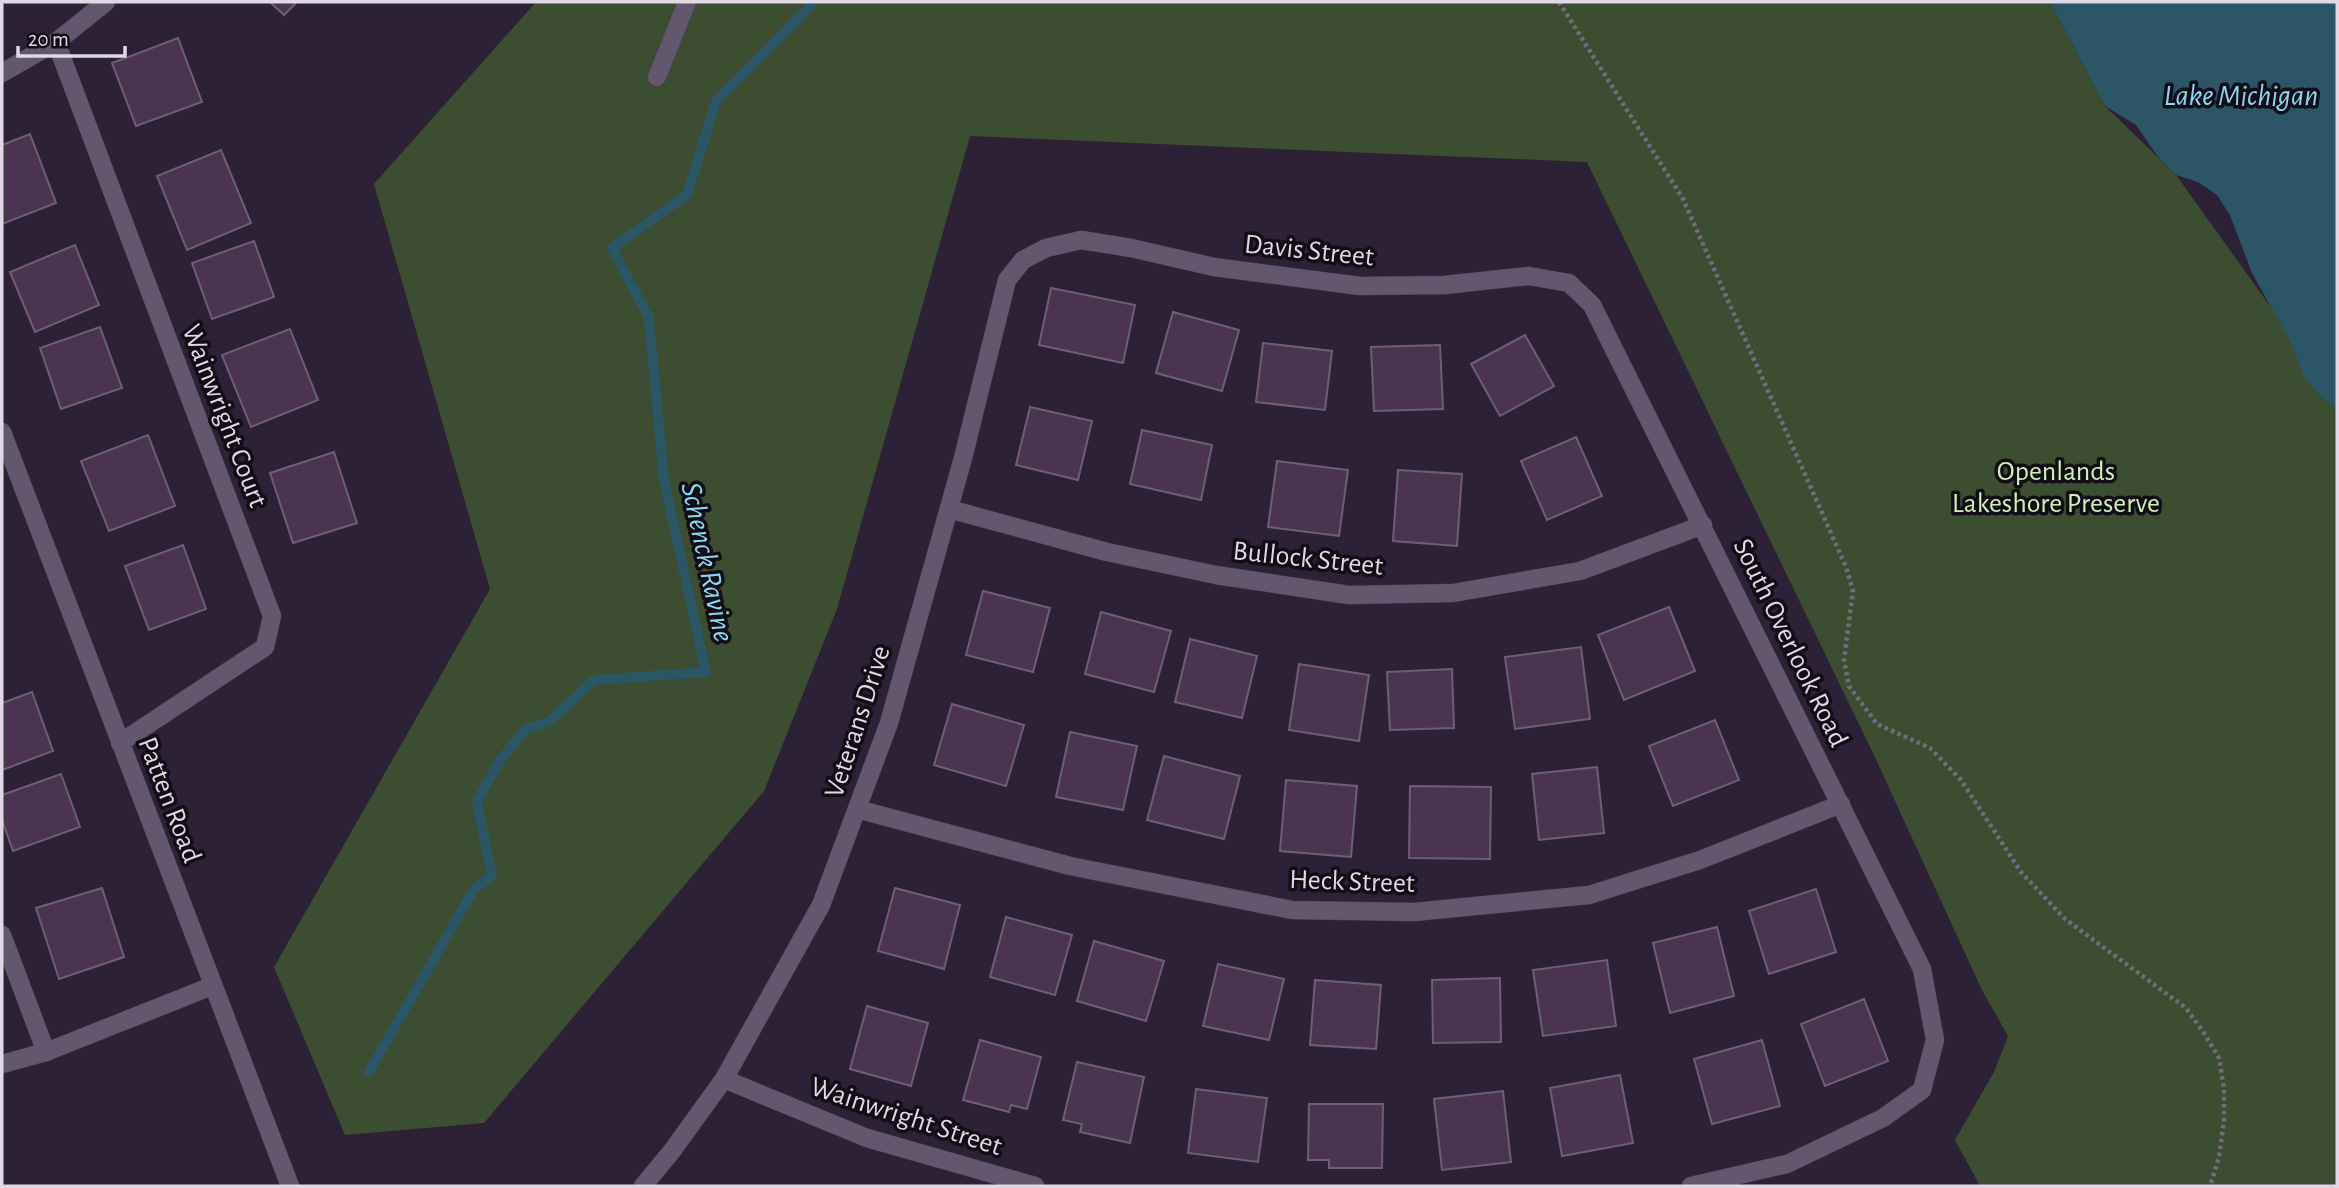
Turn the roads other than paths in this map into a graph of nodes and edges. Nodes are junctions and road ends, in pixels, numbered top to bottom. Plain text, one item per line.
1 (106, 2) edge
2 (687, 2) edge
3 (56, 42) junction
4 (2, 73) edge
5 (657, 77) dead end
6 (1046, 248) joint
7 (1569, 283) joint
8 (2, 432) edge
9 (949, 509) junction
10 (1703, 526) junction
11 (120, 743) junction
12 (1841, 804) junction
13 (857, 809) junction
14 (2, 935) edge
15 (212, 986) junction
16 (46, 1052) junction
17 (2, 1064) edge
18 (724, 1079) junction
19 (290, 1186) edge
20 (643, 1186) edge
21 (1035, 1186) edge
22 (1691, 1186) edge

1 - 3 street
2 - 5 street
3 - 4 street
3 - 11 street, Wainwright Court
6 - 7 street, Davis Street
6 - 9 street, Veterans Drive
7 - 10 street, South Overlook Road
8 - 11 street, Patten Road
9 - 10 street, Bullock Street
9 - 13 street, Veterans Drive
10 - 12 street, South Overlook Road
11 - 15 street, Patten Road
12 - 13 street, Heck Street
12 - 22 street, South Overlook Road
13 - 18 street, Veterans Drive
14 - 16 street
15 - 16 street
15 - 19 street, Patten Road
16 - 17 street
18 - 20 street, Veterans Drive
18 - 21 street, Wainwright Street

